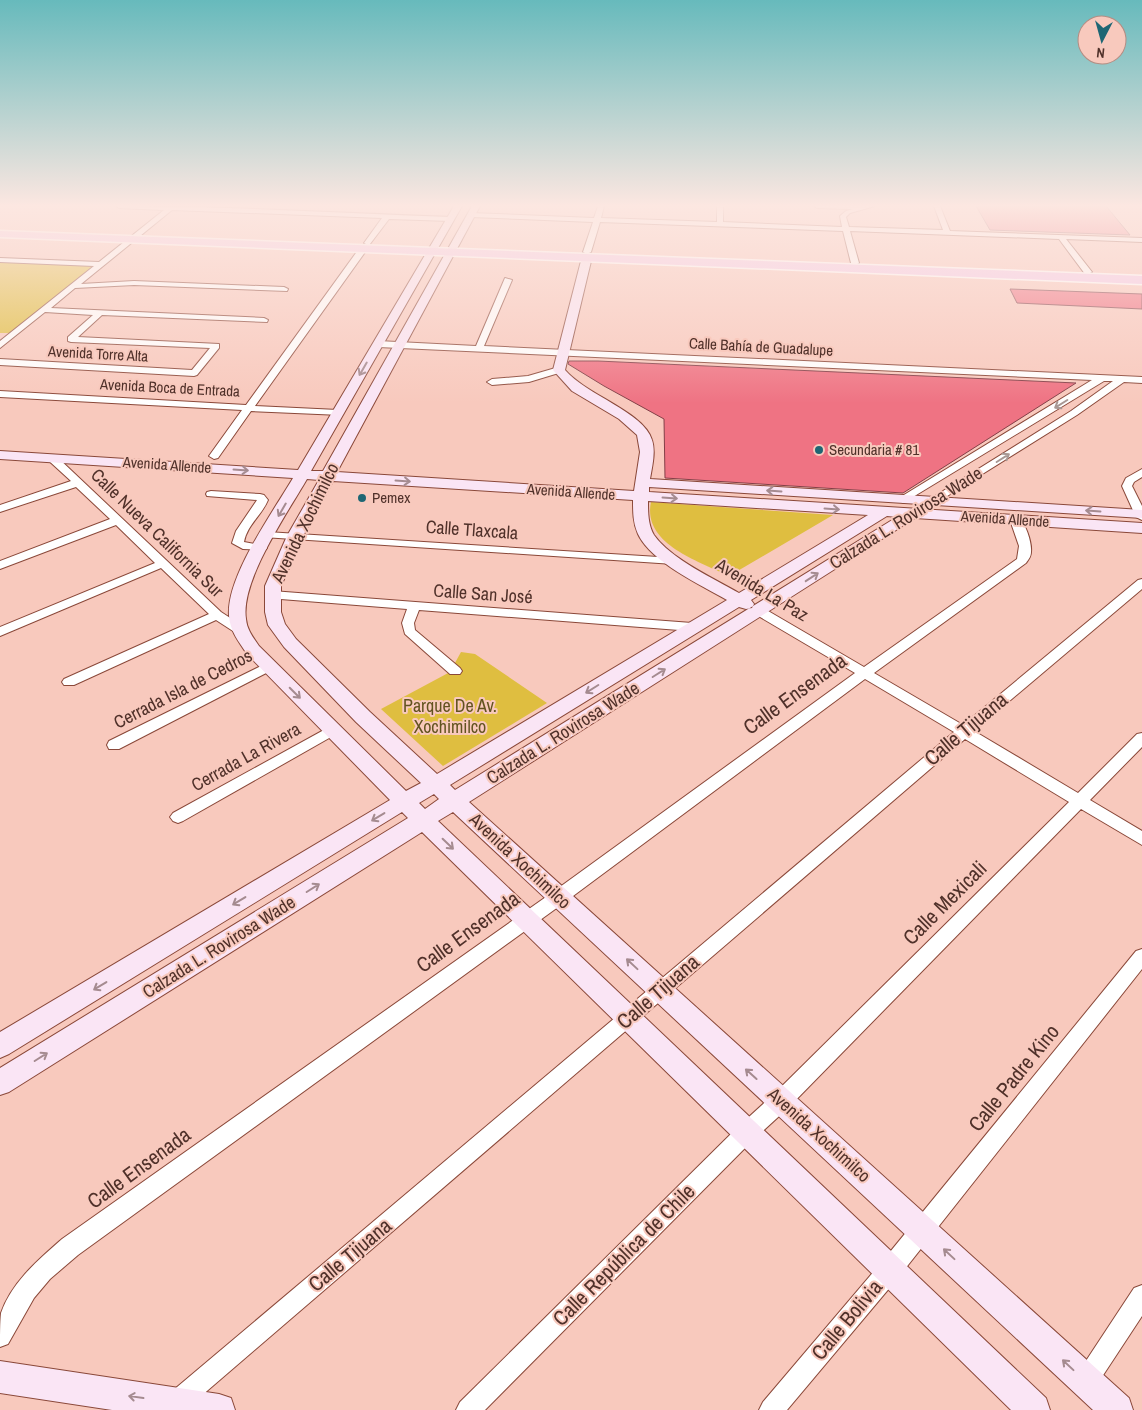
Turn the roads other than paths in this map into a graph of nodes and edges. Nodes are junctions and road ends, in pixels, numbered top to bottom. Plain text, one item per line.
1 (91, 272) edge
2 (347, 272) edge
3 (429, 272) edge
4 (583, 272) edge
5 (951, 272) edge
6 (1083, 272) edge
7 (1088, 272) junction
8 (1142, 274) edge
9 (1011, 275) junction
10 (1101, 279) junction
11 (508, 280) dead end
12 (1142, 280) edge
13 (74, 286) junction
14 (284, 290) dead end
15 (44, 310) junction
16 (101, 312) junction
17 (264, 320) dead end
18 (0, 334) edge
19 (12, 335) junction
20 (388, 344) junction
21 (0, 345) edge
22 (478, 348) junction
23 (562, 352) junction
24 (0, 362) edge
25 (559, 370) junction
26 (1102, 378) junction
27 (1122, 379) junction
28 (1142, 380) edge
29 (492, 382) dead end
30 (0, 394) edge
31 (249, 408) junction
32 (338, 413) junction
33 (0, 444) edge
34 (0, 455) edge
35 (214, 456) junction
36 (52, 458) junction
37 (306, 468) junction
38 (330, 470) junction
39 (1142, 472) edge
40 (79, 482) junction
41 (641, 490) junction
42 (211, 494) dead end
43 (932, 501) junction
44 (907, 506) junction
45 (0, 509) edge
46 (882, 512) junction
47 (1142, 519) edge
48 (118, 520) junction
49 (1016, 520) junction
50 (295, 536) junction
51 (264, 542) junction
52 (674, 561) junction
53 (164, 563) junction
54 (0, 564) edge
55 (1142, 583) edge
56 (272, 595) junction
57 (738, 599) junction
58 (414, 606) junction
59 (759, 611) junction
60 (218, 616) junction
61 (692, 627) junction
62 (240, 630) junction
63 (0, 632) edge
64 (268, 666) junction
65 (455, 670) dead end
66 (864, 673) junction
67 (70, 682) dead end
68 (333, 730) junction
69 (963, 732) junction
70 (1142, 738) edge
71 (114, 745) dead end
72 (436, 784) junction
73 (404, 801) junction
74 (454, 801) junction
75 (1079, 801) junction
76 (178, 817) dead end
77 (423, 820) junction
78 (1142, 840) edge
79 (559, 897) junction
80 (526, 920) junction
81 (1142, 956) edge
82 (660, 990) junction
83 (627, 1018) junction
84 (0, 1046) edge
85 (0, 1083) edge
86 (781, 1101) junction
87 (746, 1133) junction
88 (922, 1230) junction
89 (889, 1271) junction
90 (1142, 1296) edge
91 (0, 1336) edge
92 (0, 1377) edge
93 (1086, 1381) junction
94 (176, 1403) junction
95 (219, 1410) edge
96 (468, 1410) edge
97 (771, 1410) edge
98 (1034, 1410) edge
99 (1116, 1410) edge

1 - 13 street
2 - 31 street
3 - 20 main road, Avenida Xochimilco
4 - 23 main road
5 - 9 main road
6 - 7 main road
7 - 8 main road
7 - 9 main road
7 - 10 main road
9 - 10 main road
10 - 12 main road
11 - 22 street
13 - 14 street
13 - 15 street
15 - 16 street
15 - 19 street
16 - 17 street
16 - 24 street, Avenida Torre Alta
18 - 19 street
19 - 21 street
20 - 22 street, Calle Bahía de Guadalupe
20 -> 32 main road, Avenida Xochimilco
20 - 38 main road, Avenida Xochimilco
22 - 23 street, Calle Bahía de Guadalupe
23 - 25 main road
23 - 26 street, Calle Bahía de Guadalupe
25 - 29 street
25 - 41 main road, Avenida La Paz
26 - 27 street, Calle Bahía de Guadalupe
26 -> 44 street, Calzada L. Rovirosa Wade
27 - 28 street, Calle Bahía de Guadalupe
43 -> 27 street, Calzada L. Rovirosa Wade
30 - 31 street, Avenida Boca de Entrada
31 - 32 street, Avenida Boca de Entrada
31 - 35 street
32 - 37 main road, Avenida Xochimilco
33 - 35 street, Avenida Allende
34 - 36 street, Avenida Allende
35 - 37 street, Avenida Allende
36 -> 37 street, Avenida Allende
36 - 40 street, Calle Nueva California Sur
37 - 38 street, Avenida Allende
37 -> 51 main road, Avenida Xochimilco
38 - 41 street, Avenida Allende
38 - 50 main road, Avenida Xochimilco
39 - 47 street
40 - 45 street
40 - 48 street, Calle Nueva California Sur
44 -> 41 street, Avenida Allende
41 -> 46 street, Avenida Allende
41 - 52 main road, Avenida La Paz
42 - 51 street, Calle Tlaxcala
43 - 44 street, Calzada L. Rovirosa Wade
47 -> 43 street, Avenida Allende
44 - 46 main road, Calzada L. Rovirosa Wade
44 - 49 street, Avenida Allende
59 -> 44 street, Calzada L. Rovirosa Wade
46 - 57 main road, Calzada L. Rovirosa Wade
47 - 49 street, Avenida Allende
48 - 53 street, Calle Nueva California Sur
48 - 54 street
49 - 66 street, Calle Ensenada
50 - 51 street, Calle Tlaxcala
50 - 52 street, Calle Tlaxcala
50 - 56 main road, Avenida Xochimilco
51 - 62 main road, Avenida Xochimilco
52 - 57 main road, Avenida La Paz
53 - 60 street, Calle Nueva California Sur
53 - 63 street
55 - 69 street, Calle Tijuana
56 - 58 street, Calle San José
56 - 72 main road, Avenida Xochimilco
57 - 59 main road, Avenida La Paz
57 - 61 main road, Calzada L. Rovirosa Wade
58 - 61 street, Calle San José
58 - 65 street
59 - 66 street, Avenida La Paz
74 -> 59 street, Calzada L. Rovirosa Wade
60 - 62 street, Calle Nueva California Sur
60 - 67 street
61 -> 72 main road, Calzada L. Rovirosa Wade
62 - 64 main road, Avenida Xochimilco
64 -> 68 main road, Avenida Xochimilco
64 - 71 street, Cerrada Isla de Cedros
66 - 69 street, Avenida La Paz
66 - 79 street, Calle Ensenada
68 - 73 main road, Avenida Xochimilco
68 - 76 street, Cerrada La Rivera
69 - 75 street, Avenida La Paz
69 - 82 street, Calle Tijuana
70 - 75 street, Calle Mexicali
72 - 73 main road, Calzada L. Rovirosa Wade
72 - 74 main road, Avenida Xochimilco
73 - 77 main road, Avenida Xochimilco
73 -> 84 main road, Calzada L. Rovirosa Wade
74 - 77 street, Calzada L. Rovirosa Wade
74 - 79 main road, Avenida Xochimilco
75 - 78 street, Avenida La Paz
75 - 86 street, Calle Mexicali
77 -> 80 main road, Avenida Xochimilco
85 -> 77 street, Calzada L. Rovirosa Wade
79 - 80 street, Calle Ensenada
82 -> 79 main road, Avenida Xochimilco
80 - 83 main road, Avenida Xochimilco
80 - 91 street, Calle Ensenada
81 - 88 street, Calle Padre Kino
82 - 83 street, Calle Tijuana
86 -> 82 main road, Avenida Xochimilco
83 - 87 main road, Avenida Xochimilco
83 - 94 street, Calle Tijuana
86 - 87 street, Calle República de Chile
86 - 88 main road, Avenida Xochimilco
87 - 89 main road, Avenida Xochimilco
87 - 96 street, Calle República de Chile
88 - 89 street, Calle Bolivia
93 -> 88 main road, Avenida Xochimilco
89 - 97 street, Calle Bolivia
89 - 98 main road, Avenida Xochimilco
90 - 93 street
94 -> 92 main road
93 - 99 main road, Avenida Xochimilco
94 - 95 main road

